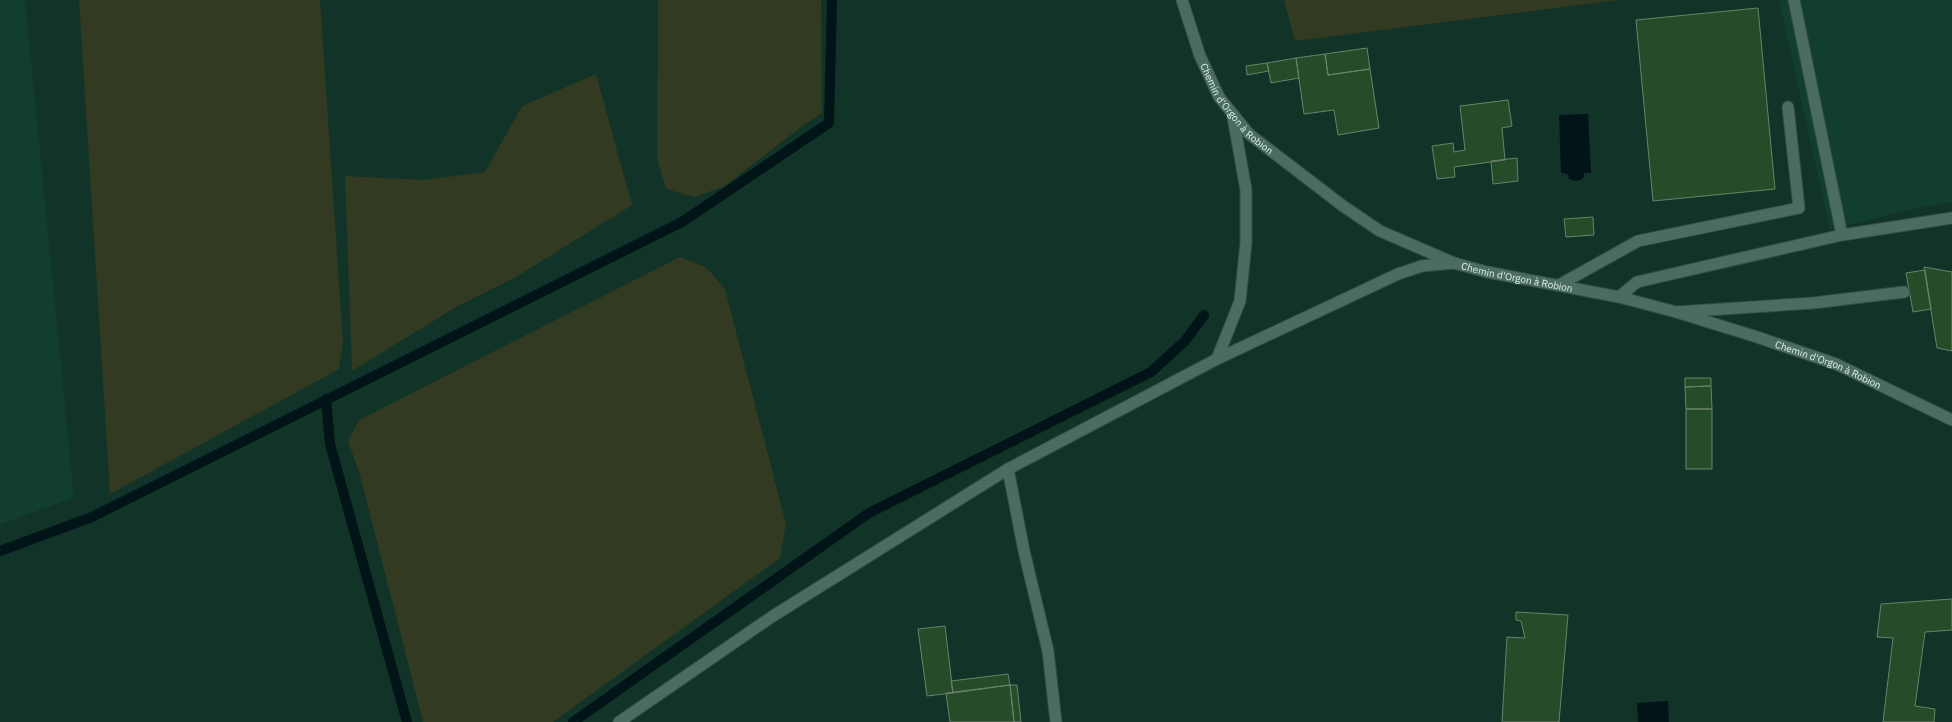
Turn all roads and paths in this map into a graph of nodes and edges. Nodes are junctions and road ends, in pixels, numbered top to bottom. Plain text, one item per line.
1 (1182, 0) edge
2 (1794, 0) edge
3 (1788, 107) dead end
4 (1232, 114) junction
5 (1952, 218) edge
6 (1842, 235) junction
7 (1454, 263) junction
8 (1559, 285) junction
9 (1904, 292) dead end
10 (1619, 297) junction
11 (1676, 312) junction
12 (1217, 359) junction
13 (1952, 420) edge
14 (1008, 469) junction
15 (619, 722) edge
16 (1056, 722) edge

1 - 4 street, Chemin d'Orgon à Robion
2 - 6 street
3 - 8 street
4 - 7 street, Chemin d'Orgon à Robion
4 - 12 street
5 - 6 street
6 - 10 street
7 - 8 street, Chemin d'Orgon à Robion
7 - 12 street
8 - 10 street, Chemin d'Orgon à Robion
9 - 11 street
10 - 11 street, Chemin d'Orgon à Robion
11 - 13 street, Chemin d'Orgon à Robion
12 - 14 street
14 - 15 street
14 - 16 street

